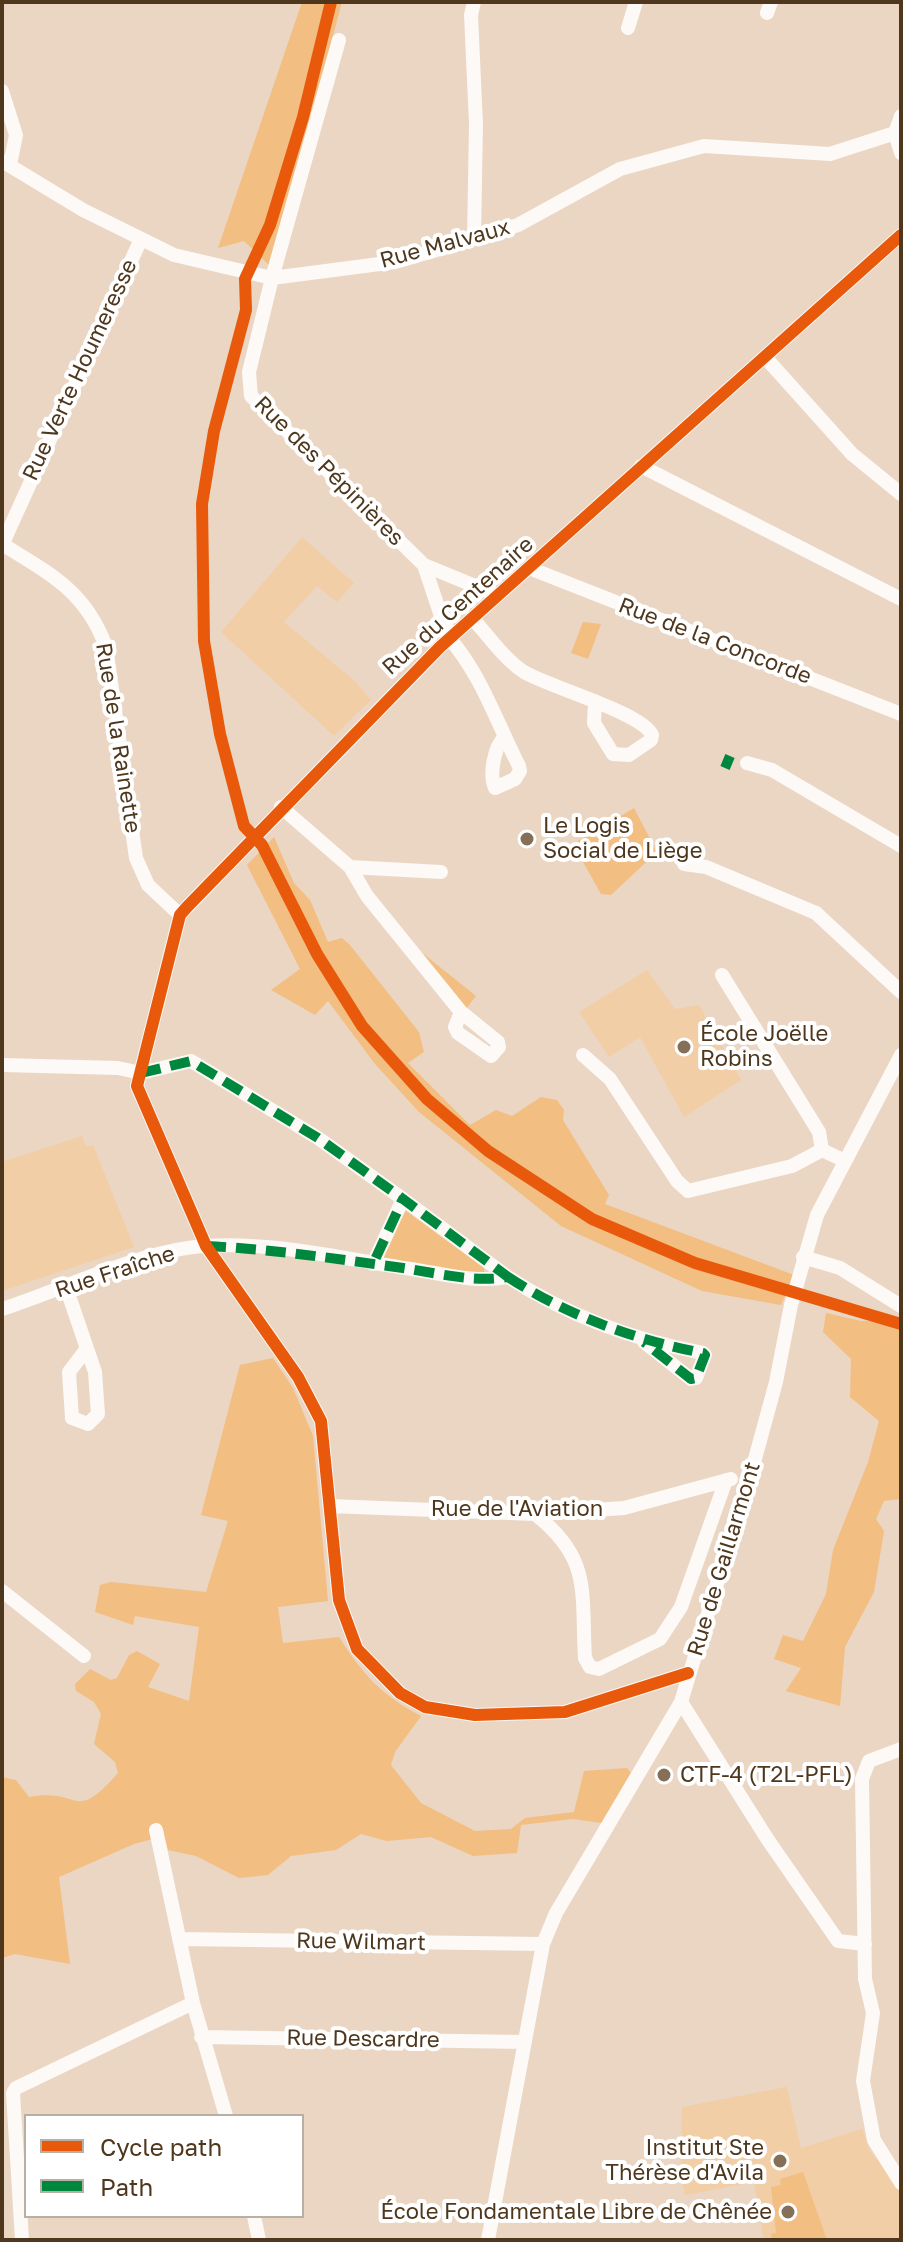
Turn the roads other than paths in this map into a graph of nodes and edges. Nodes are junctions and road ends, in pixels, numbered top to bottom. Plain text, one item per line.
1 (474, 2) edge
2 (636, 2) edge
3 (628, 28) dead end
4 (339, 40) dead end
5 (2, 91) edge
6 (901, 116) edge
7 (895, 133) junction
8 (901, 153) edge
9 (6, 163) edge
10 (901, 235) edge
11 (141, 239) junction
12 (474, 239) junction
13 (272, 278) junction
14 (765, 357) junction
15 (641, 466) junction
16 (901, 494) edge
17 (2, 545) edge
18 (424, 565) junction
19 (529, 568) junction
20 (497, 595) junction
21 (901, 599) edge
22 (472, 618) junction
23 (451, 637) junction
24 (595, 701) junction
25 (901, 714) edge
26 (505, 737) dead end
27 (747, 763) dead end
28 (281, 807) junction
29 (901, 846) edge
30 (684, 864) dead end
31 (350, 867) junction
32 (441, 872) dead end
33 (180, 915) junction
34 (722, 975) dead end
35 (901, 992) edge
36 (461, 1012) dead end
37 (583, 1055) dead end
38 (901, 1055) edge
39 (2, 1065) edge
40 (141, 1073) junction
41 (822, 1150) junction
42 (845, 1161) junction
43 (403, 1199) junction
44 (206, 1246) junction
45 (803, 1257) junction
46 (373, 1264) junction
47 (508, 1277) junction
48 (66, 1287) junction
49 (901, 1306) edge
50 (2, 1309) edge
51 (644, 1342) dead end
52 (85, 1351) dead end
53 (747, 1477) junction
54 (726, 1480) junction
55 (330, 1506) junction
56 (535, 1514) junction
57 (2, 1591) edge
58 (84, 1656) dead end
59 (688, 1673) junction
60 (681, 1702) junction
61 (901, 1749) edge
62 (156, 1830) dead end
63 (179, 1939) junction
64 (543, 1944) junction
65 (865, 1944) junction
66 (193, 2003) junction
67 (201, 2037) junction
68 (524, 2042) junction
69 (225, 2114) edge
70 (901, 2183) edge
71 (254, 2218) edge
72 (22, 2240) edge
73 (259, 2240) edge
74 (488, 2240) edge

1 - 12 street
2 - 3 street
4 - 13 street, Rue des Pépinières
5 - 9 street
6 - 7 street
7 - 8 street
7 - 12 street, Rue Malvaux
9 - 11 street, Rue Malvaux
10 - 14 street, Rue du Centenaire
11 - 13 street, Rue Malvaux
11 - 17 street, Rue Verte Houmeresse
12 - 13 street, Rue Malvaux
13 - 18 street, Rue des Pépinières
14 - 15 street, Rue du Centenaire
14 - 16 street
15 - 19 street, Rue du Centenaire
15 - 21 street
17 - 33 street, Rue de la Rainette
18 - 20 street, Rue des Pépinières
18 - 23 street, Rue des Pépinières
19 - 20 street, Rue du Centenaire
19 - 25 street, Rue de la Concorde
20 - 22 street, Rue du Centenaire
22 - 23 street, Rue du Centenaire
22 - 24 street
23 - 26 street, Rue des Pépinières
23 - 28 street, Rue du Centenaire
24 - 24 street
27 - 29 street
28 - 31 street
28 - 33 street, Rue du Centenaire
30 - 35 street
31 - 32 street
31 - 36 street
33 - 40 street, Rue du Centenaire
34 - 41 street
37 - 41 street
38 - 42 street, Rue de Gaillarmont
39 - 40 street
40 - 43 street
40 - 44 street
41 - 42 street
42 - 45 street, Rue de Gaillarmont
43 - 46 street
43 - 47 street
44 - 46 street, Rue Fraîche
44 - 48 street, Rue Fraîche
44 - 55 street
45 - 49 street
45 - 53 street, Rue de Gaillarmont
46 - 47 street, Rue Fraîche
47 - 51 street
48 - 50 street, Rue Fraîche
48 - 52 street
53 - 54 street, Rue de l'Aviation
53 - 59 street, Rue de Gaillarmont
54 - 56 street, Rue de l'Aviation
54 - 56 street
55 - 56 street, Rue de l'Aviation
55 - 59 street
57 - 58 street
59 - 60 street, Rue de Gaillarmont
60 - 64 street, Rue de Gaillarmont
60 - 65 street
61 - 65 street
62 - 63 street
63 - 64 street, Rue Wilmart
63 - 66 street
64 - 68 street, Rue de Gaillarmont
65 - 70 street
66 - 67 street
66 - 72 street
67 - 68 street, Rue Descardre
67 - 69 street
68 - 74 street, Rue de Gaillarmont
71 - 73 street

